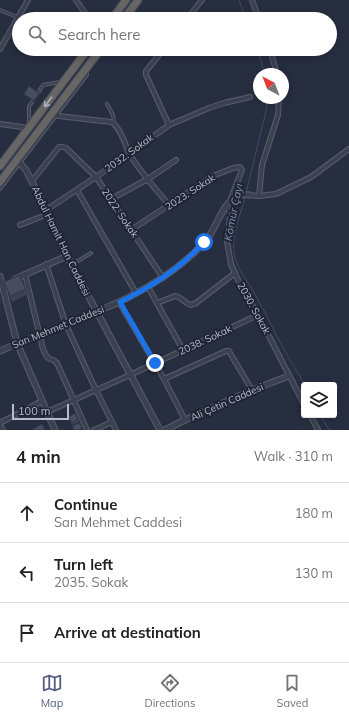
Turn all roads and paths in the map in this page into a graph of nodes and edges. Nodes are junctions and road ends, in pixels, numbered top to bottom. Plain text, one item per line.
1 (28, 0) edge
2 (76, 0) edge
3 (126, 0) edge
4 (138, 0) edge
5 (202, 0) edge
6 (252, 0) edge
7 (0, 10) edge
8 (21, 12) edge
9 (84, 12) edge
10 (117, 12) edge
11 (129, 12) edge
12 (193, 12) edge
13 (257, 12) edge
14 (12, 15) edge
15 (12, 28) edge
16 (0, 49) edge
17 (83, 56) edge
18 (95, 56) edge
19 (158, 56) edge
20 (272, 56) edge
21 (275, 68) edge
22 (63, 82) junction
23 (38, 93) edge
24 (250, 97) dead end
25 (33, 100) edge
26 (107, 104) dead end
27 (279, 104) edge
28 (53, 115) junction
29 (114, 123) junction
30 (0, 124) edge
31 (169, 125) junction
32 (29, 128) junction
33 (349, 150) edge
34 (129, 153) junction
35 (176, 160) dead end
36 (18, 161) junction
37 (0, 166) edge
38 (96, 177) junction
39 (148, 179) junction
40 (32, 181) junction
41 (0, 182) edge
42 (0, 189) edge
43 (77, 190) junction
44 (250, 196) joint
45 (259, 196) junction
46 (111, 199) junction
47 (230, 201) junction
48 (169, 205) junction
49 (226, 206) junction
50 (47, 212) junction
51 (20, 225) dead end
52 (131, 230) junction
53 (91, 253) dead end
54 (67, 256) junction
55 (46, 264) junction
56 (72, 264) junction
57 (235, 273) junction
58 (25, 274) junction
59 (0, 276) edge
60 (163, 278) junction
61 (1, 285) edge
62 (148, 287) junction
63 (136, 294) junction
64 (120, 302) junction
65 (156, 303) junction
66 (96, 312) junction
67 (258, 314) junction
68 (66, 325) junction
69 (39, 335) junction
70 (17, 343) junction
71 (183, 350) junction
72 (0, 351) edge
73 (155, 363) junction
74 (130, 375) junction
75 (289, 376) junction
76 (164, 380) junction
77 (96, 390) junction
78 (252, 390) junction
79 (301, 398) edge
80 (74, 400) junction
81 (42, 401) junction
82 (47, 412) junction
83 (312, 418) edge
84 (186, 420) junction
85 (112, 422) junction
86 (0, 424) edge
87 (3, 430) edge
88 (54, 430) edge
89 (87, 430) edge
90 (94, 430) edge
91 (116, 430) edge
92 (160, 430) edge
93 (165, 430) edge
94 (318, 430) edge

1 - 8 street
2 - 9 street
3 - 10 highway
4 - 11 highway
5 - 12 street
6 - 13 street
7 - 14 lane
15 - 16 street
17 - 22 highway
18 - 28 highway
19 - 31 street
20 - 21 street
22 - 23 lane
22 -> 32 highway
24 - 31 street, 2032. Sokak
25 - 32 lane
26 - 29 lane
27 - 45 street
28 - 29 street
28 - 36 highway
29 - 34 street
30 - 32 street
31 - 34 street, 2032. Sokak
32 - 37 highway
33 - 45 street, Sarı Mehmet Caddesi
34 - 38 street, 2032. Sokak
34 - 39 street
35 - 39 street
36 - 40 street, Abdul Hamit Han Caddesi
36 - 41 highway
36 - 42 lane
38 - 40 street, 2032. Sokak
38 - 43 street, 2022. Sokak
38 - 46 street, 2022. Sokak
39 - 46 street
39 - 48 street
40 - 50 street, Abdul Hamit Han Caddesi
43 - 50 street, 2022. Sokak
43 - 63 street
44 - 45 street, Sarı Mehmet Caddesi
44 - 47 street, Sarı Mehmet Caddesi
46 - 52 street, 2022. Sokak
47 - 48 street, 2023. Sokak
47 - 49 street, Sarı Mehmet Caddesi
48 - 52 street, 2023. Sokak
49 - 57 street, 2030. Sokak
49 - 60 street, Sarı Mehmet Caddesi
50 - 51 street, 2022. Sokak
50 - 54 street, Abdul Hamit Han Caddesi
52 - 60 street, 2022. Sokak
53 - 56 lane
54 - 55 street
54 - 56 street, Abdul Hamit Han Caddesi
55 - 58 street
55 - 68 street
56 - 66 street, Abdul Hamit Han Caddesi
57 - 65 street
57 - 67 street, 2030. Sokak
58 - 61 street
58 - 69 street
59 - 61 street
60 - 62 street, Sarı Mehmet Caddesi
61 - 70 street
62 - 63 street, Sarı Mehmet Caddesi
62 - 65 street
63 - 64 street, Sarı Mehmet Caddesi
64 - 66 street, Sarı Mehmet Caddesi
64 - 73 street
65 - 71 street
66 - 68 street, Sarı Mehmet Caddesi
66 - 74 street, Abdul Hamit Han Caddesi
67 - 71 street, 2038. Sokak
67 - 75 street, 2030. Sokak
68 - 69 street, Sarı Mehmet Caddesi
68 - 77 street
69 - 70 street, Sarı Mehmet Caddesi
69 - 80 street
70 - 72 street, Sarı Mehmet Caddesi
70 - 81 street
71 - 73 street, 2038. Sokak
73 - 74 street, 2038. Sokak
73 - 76 street
74 - 77 street, 2038. Sokak
74 - 92 street, Abdul Hamit Han Caddesi
75 - 78 street, Ali Çetin Caddesi
75 - 79 street, 2030. Sokak
76 - 78 street
76 - 84 street
77 - 80 street, 2038. Sokak
77 - 85 street
78 - 84 street, Ali Çetin Caddesi
80 - 82 street, 2038. Sokak
80 - 89 street
81 - 82 street
81 - 86 street
82 - 88 street
83 - 94 street
84 - 93 street, Ali Çetin Caddesi
85 - 90 street
85 - 91 street
86 - 87 street

